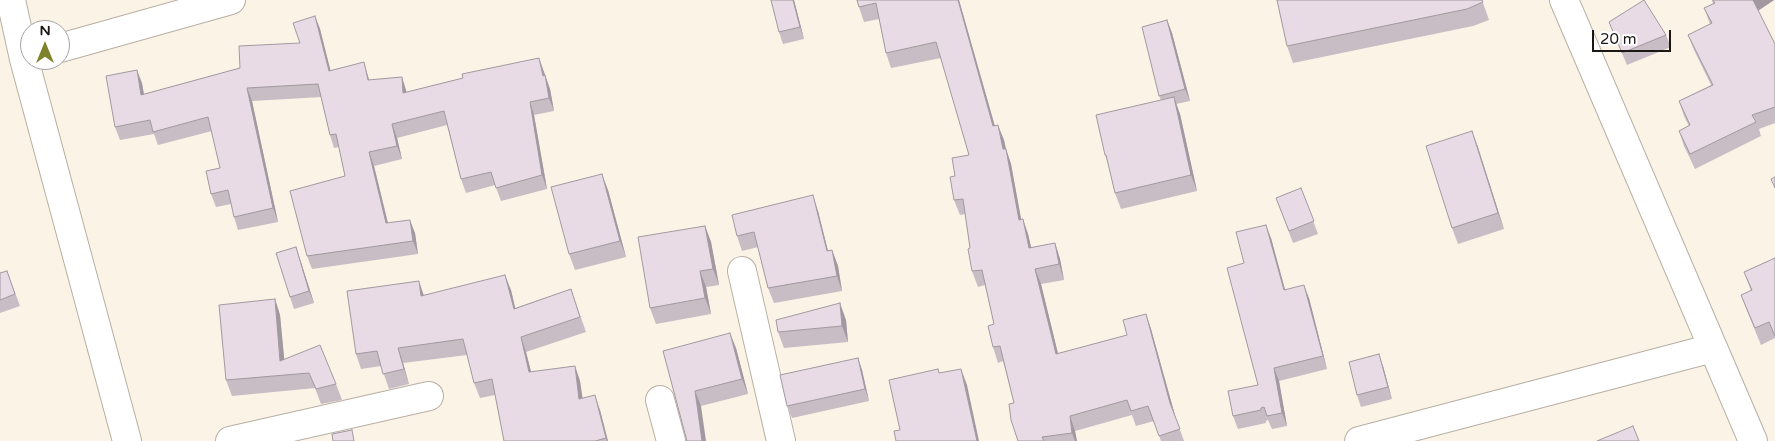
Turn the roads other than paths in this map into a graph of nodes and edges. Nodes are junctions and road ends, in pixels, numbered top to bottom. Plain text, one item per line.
1 (11, 0) edge
2 (231, 0) edge
3 (1564, 0) edge
4 (20, 33) edge
5 (70, 45) edge
6 (30, 70) edge
7 (742, 271) dead end
8 (1712, 348) junction
9 (429, 396) dead end
10 (660, 400) dead end
11 (1390, 437) edge
12 (126, 441) edge
13 (230, 441) edge
14 (671, 441) edge
15 (781, 441) edge
16 (1359, 441) edge
17 (1753, 441) edge

1 - 4 street
2 - 5 street
3 - 8 street
6 - 12 street
7 - 15 street
8 - 11 street
8 - 17 street
9 - 13 street
10 - 14 street
11 - 16 street

